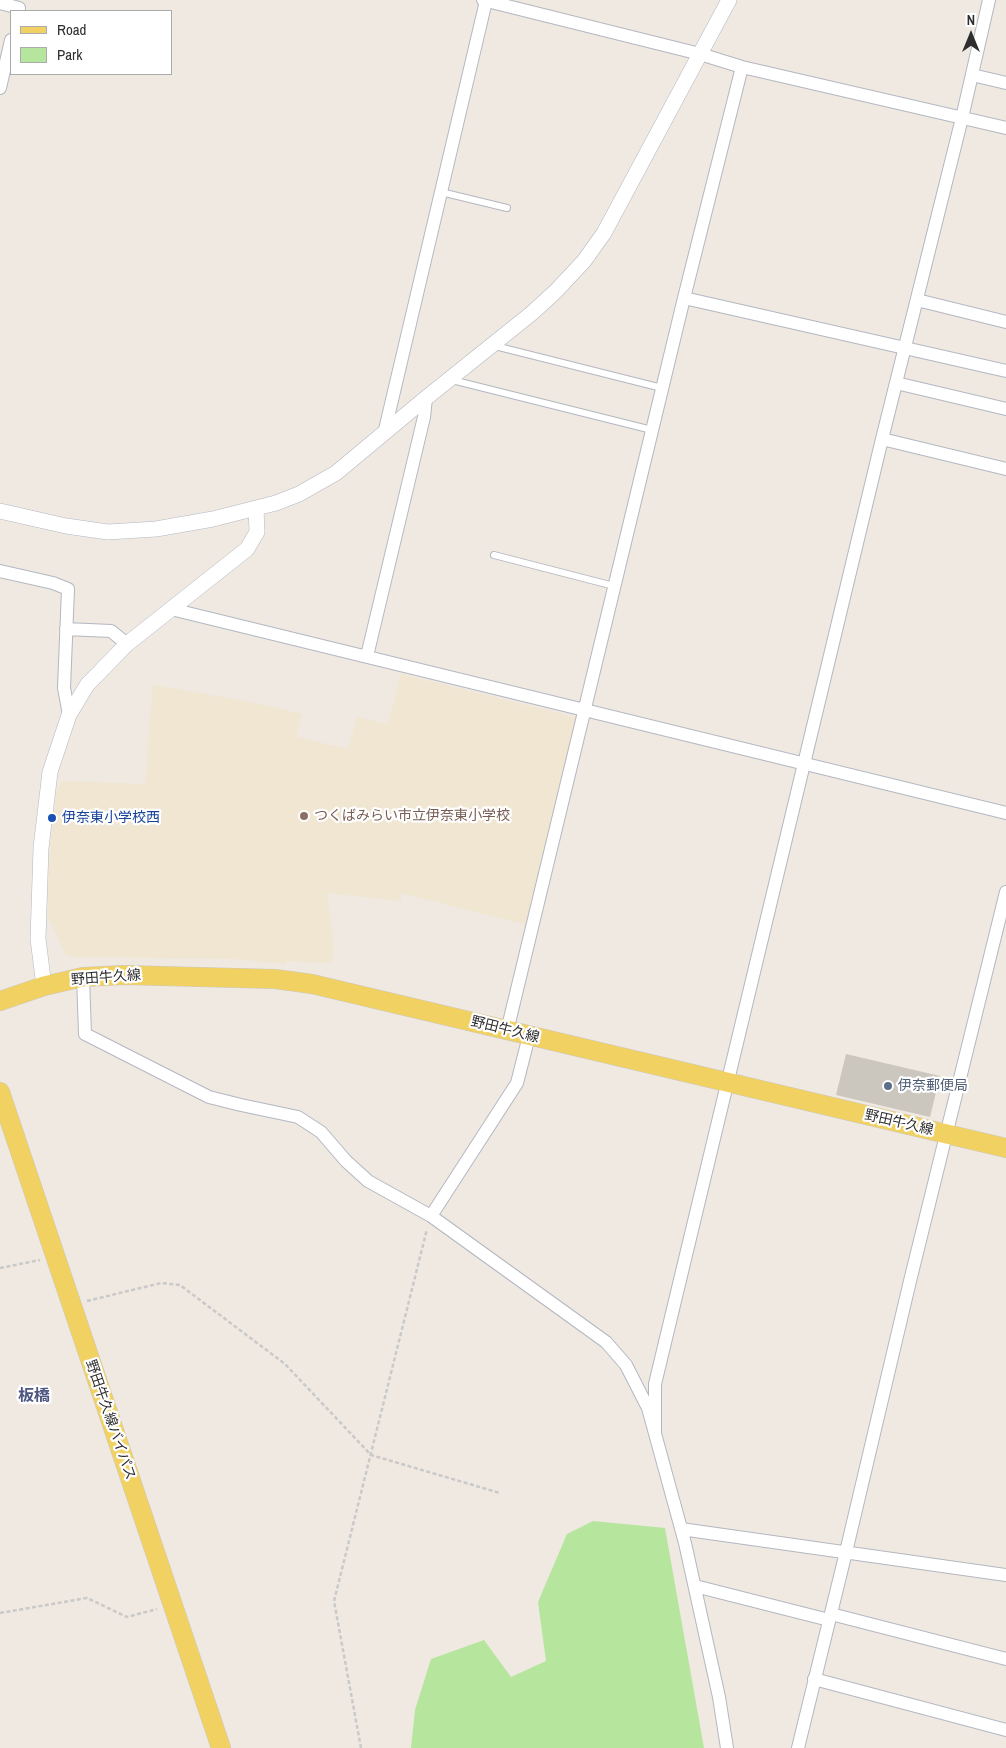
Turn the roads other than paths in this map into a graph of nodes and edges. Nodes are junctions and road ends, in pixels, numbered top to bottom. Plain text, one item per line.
1 (485, 0) edge
2 (729, 0) edge
3 (989, 0) edge
4 (0, 3) edge
5 (19, 6) edge
6 (10, 44) edge
7 (700, 54) junction
8 (742, 67) junction
9 (972, 75) junction
10 (1006, 83) edge
11 (0, 88) edge
12 (962, 118) junction
13 (1006, 128) edge
14 (441, 192) junction
15 (507, 208) dead end
16 (684, 298) junction
17 (917, 300) junction
18 (1006, 322) edge
19 (491, 345) junction
20 (905, 348) junction
21 (1006, 371) edge
22 (448, 380) junction
23 (896, 382) junction
24 (662, 388) junction
25 (426, 398) junction
26 (1006, 409) edge
27 (652, 430) junction
28 (384, 434) junction
29 (882, 439) junction
30 (1006, 469) edge
31 (256, 508) junction
32 (0, 511) edge
33 (494, 555) dead end
34 (0, 570) edge
35 (614, 586) junction
36 (171, 609) junction
37 (66, 629) junction
38 (128, 644) junction
39 (367, 656) junction
40 (584, 710) junction
41 (69, 715) junction
42 (803, 764) junction
43 (1006, 813) edge
44 (1006, 892) edge
45 (83, 977) junction
46 (44, 986) junction
47 (0, 1001) edge
48 (507, 1031) junction
49 (530, 1036) junction
50 (726, 1082) junction
51 (0, 1092) edge
52 (947, 1134) junction
53 (1006, 1148) edge
54 (431, 1216) junction
55 (655, 1432) junction
56 (681, 1529) junction
57 (846, 1552) junction
58 (1006, 1575) edge
59 (695, 1586) junction
60 (830, 1617) junction
61 (1006, 1659) edge
62 (814, 1679) junction
63 (1006, 1730) edge
64 (221, 1748) edge
65 (727, 1748) edge
66 (800, 1748) edge

1 - 7 street
1 - 14 street
2 - 7 street
3 - 9 street
4 - 5 street
6 - 11 street
7 - 8 street
7 - 19 street
8 - 12 street
8 - 16 street
9 - 10 street
9 - 12 street
12 - 13 street
12 - 17 street
14 - 15 lane
14 - 28 street
16 - 20 street
16 - 24 street
17 - 18 street
17 - 20 street
19 - 22 street
19 - 24 lane
20 - 21 street
20 - 23 street
22 - 25 street
22 - 27 lane
23 - 26 street
23 - 29 street
24 - 27 street
25 - 28 street
25 - 39 street
27 - 35 street
28 - 31 street
29 - 30 street
29 - 42 street
31 - 32 street
31 - 36 street
33 - 35 lane
34 - 37 street
35 - 40 street
36 - 38 street
36 - 39 street
37 - 38 street
37 - 41 street
38 - 41 street
39 - 40 street
40 - 42 street
40 - 48 street
41 - 46 street
42 - 43 street
42 - 50 street
44 - 52 street
45 - 46 main road, 野田牛久線
45 - 48 main road, 野田牛久線
45 - 54 street
46 - 47 main road, 野田牛久線
48 - 49 main road, 野田牛久線
49 - 50 main road, 野田牛久線
49 - 54 street
50 - 52 main road, 野田牛久線
50 - 55 street
51 - 64 main road, 野田牛久線バイパス
52 - 53 main road, 野田牛久線
52 - 57 street
54 - 55 street
55 - 56 street
56 - 57 street
56 - 59 street
57 - 58 street
57 - 60 street
59 - 60 street
59 - 65 street
60 - 61 street
60 - 62 street
62 - 63 street
62 - 66 street

